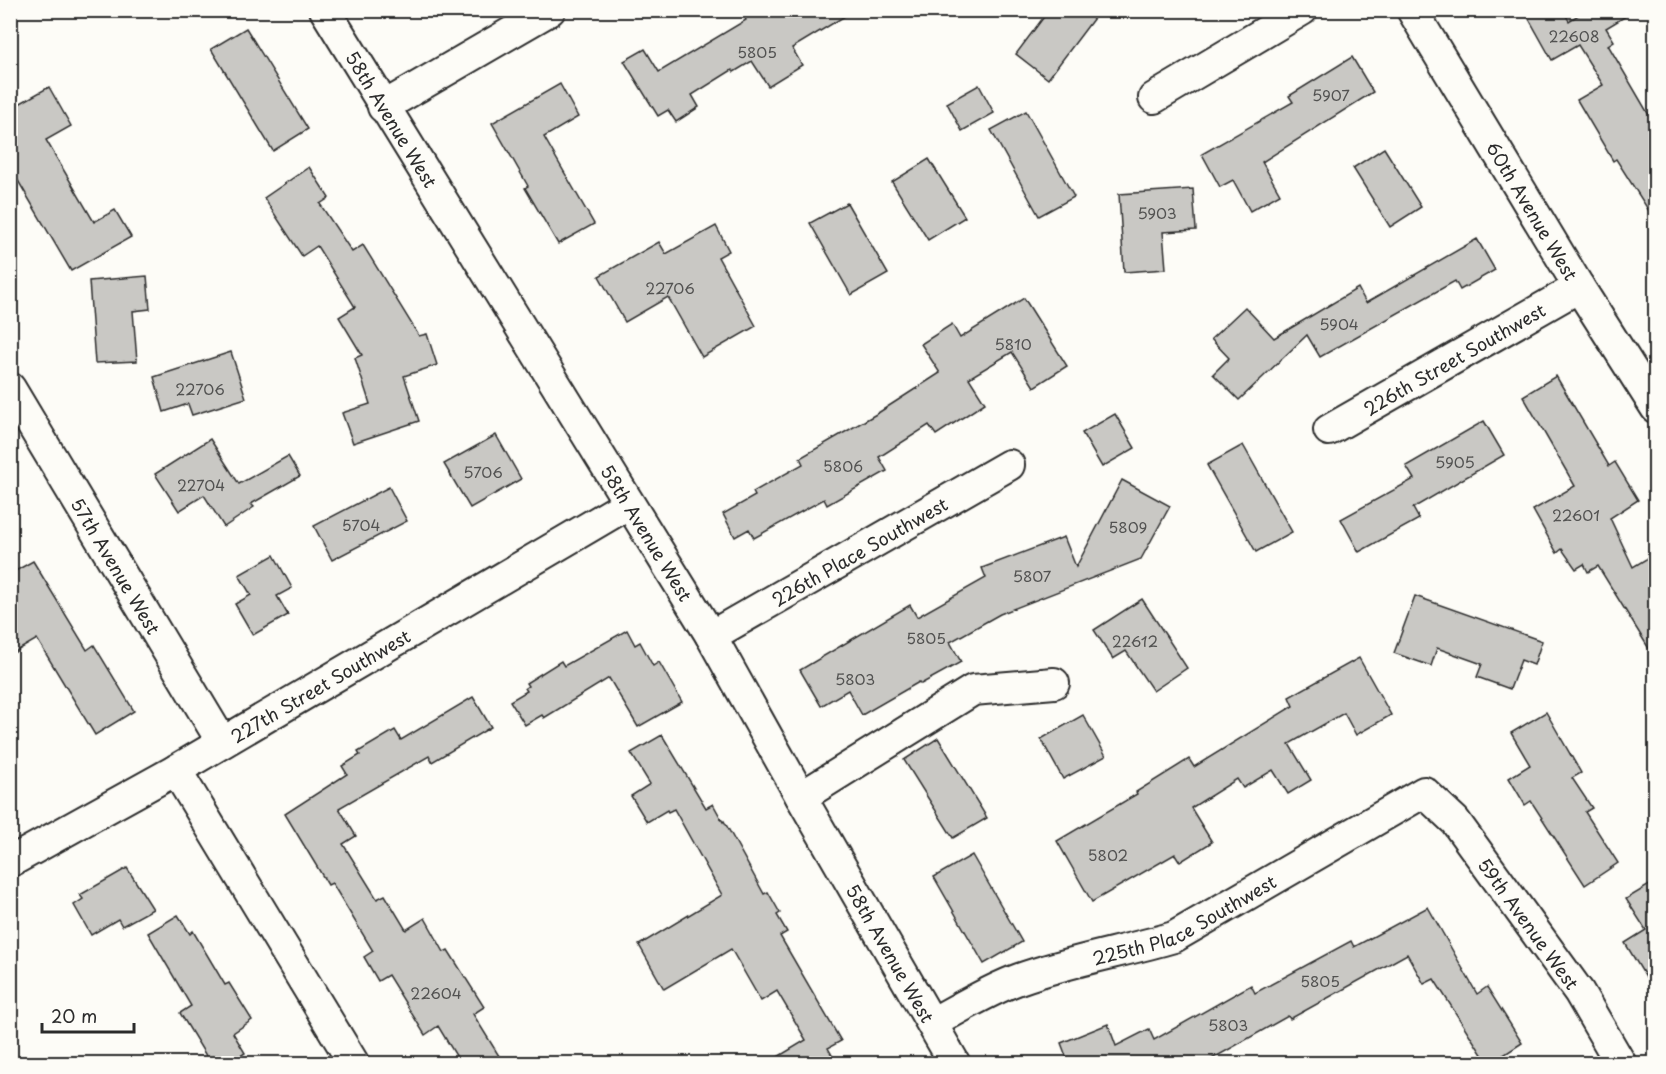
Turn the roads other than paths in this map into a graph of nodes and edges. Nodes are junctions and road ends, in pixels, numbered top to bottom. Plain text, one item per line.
1 (325, 10) edge
2 (550, 10) edge
3 (1302, 10) edge
4 (1412, 10) edge
5 (1154, 98) dead end
6 (382, 107) junction
7 (1579, 286) junction
8 (10, 388) edge
9 (1656, 408) edge
10 (1329, 430) dead end
11 (1009, 465) dead end
12 (628, 504) junction
13 (711, 636) junction
14 (1054, 683) dead end
15 (222, 742) junction
16 (176, 770) junction
17 (1424, 792) joint
18 (801, 797) junction
19 (10, 862) edge
20 (932, 1023) junction
21 (354, 1064) edge
22 (955, 1064) edge
23 (1621, 1064) edge

1 - 6 street, 58th Avenue West
2 - 6 street
3 - 5 street
4 - 7 street, 60th Avenue West
6 - 12 street, 58th Avenue West
7 - 9 street, 60th Avenue West
7 - 10 street, 226th Street Southwest
8 - 15 street, 57th Avenue West
11 - 13 street, 226th Place Southwest
12 - 13 street, 58th Avenue West
12 - 15 street, 227th Street Southwest
13 - 18 street, 58th Avenue West
14 - 18 street
15 - 16 street, 227th Street Southwest
16 - 19 street, 227th Street Southwest
16 - 21 street
17 - 20 street, 225th Place Southwest
17 - 23 street, 59th Avenue West
18 - 20 street, 58th Avenue West
20 - 22 street, 58th Avenue West

